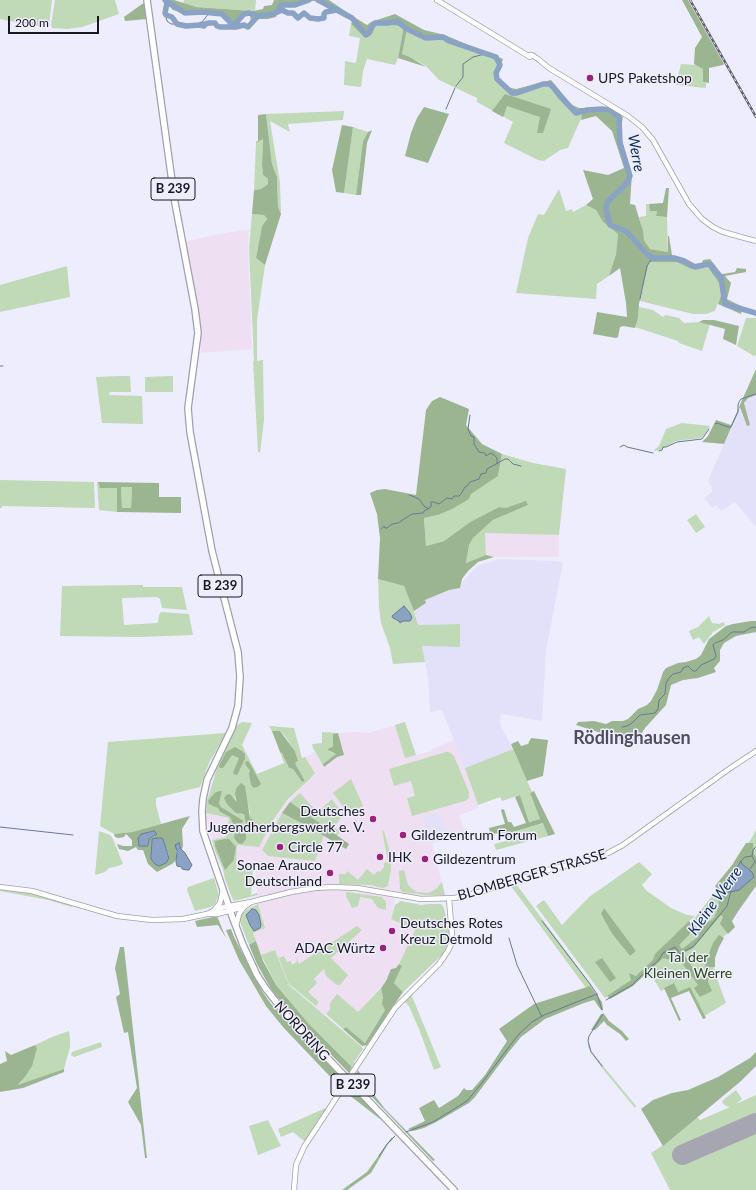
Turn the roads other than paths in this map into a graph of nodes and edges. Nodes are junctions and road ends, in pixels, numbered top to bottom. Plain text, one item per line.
1 (147, 0) edge
2 (437, 0) edge
3 (756, 241) edge
4 (756, 751) edge
5 (0, 887) edge
6 (223, 889) junction
7 (449, 899) junction
8 (251, 902) junction
9 (244, 907) junction
10 (229, 908) junction
11 (215, 910) junction
12 (207, 914) junction
13 (236, 928) junction
14 (294, 1190) edge
15 (454, 1190) edge

1 - 6 main road, B 239
2 - 3 main road
4 - 7 main road, BLOMBERGER STRASSE
5 - 12 main road
6 - 10 main road, B 239
6 - 11 main road
7 - 8 main road
7 - 14 main road, BLOMBERGER STRASSE, bridge
8 - 9 main road
8 - 10 main road
9 - 10 main road
9 - 13 main road
10 - 11 main road
10 - 12 main road
10 - 13 main road, B 239
11 - 12 main road
13 - 15 main road, NORDRING / B 239

